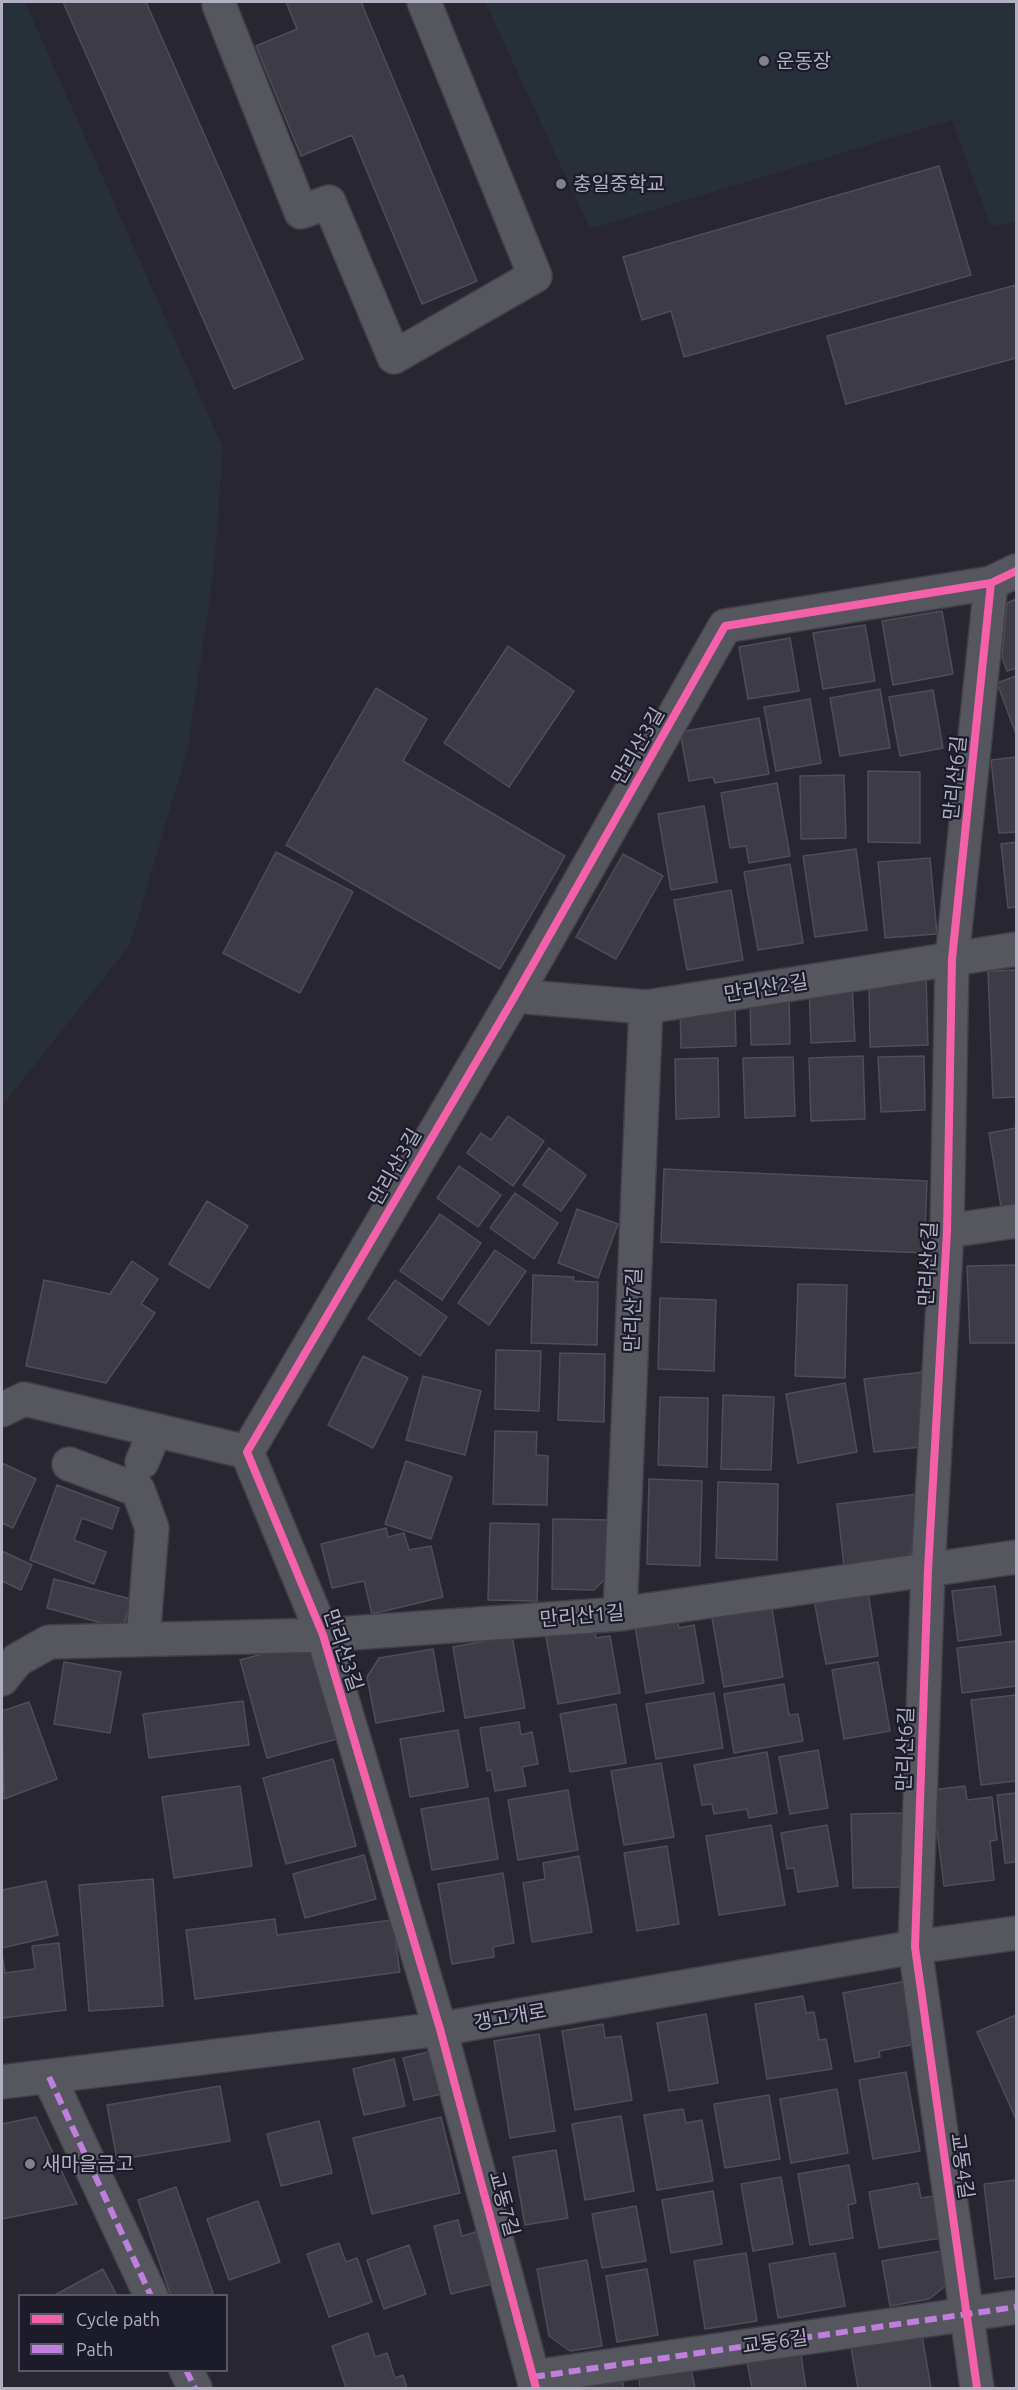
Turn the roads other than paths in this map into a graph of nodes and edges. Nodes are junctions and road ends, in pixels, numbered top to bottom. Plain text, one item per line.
1 (423, 2) edge
2 (219, 5) dead end
3 (1004, 577) edge
4 (1017, 949) edge
5 (952, 959) junction
6 (515, 996) junction
7 (646, 1007) junction
8 (1017, 1221) edge
9 (947, 1231) junction
10 (2, 1410) edge
11 (155, 1431) junction
12 (247, 1452) junction
13 (142, 1462) dead end
14 (69, 1464) dead end
15 (1017, 1557) edge
16 (928, 1570) junction
17 (620, 1614) junction
18 (323, 1635) junction
19 (143, 1640) junction
20 (2, 1678) edge
21 (1017, 1933) edge
22 (915, 1947) junction
23 (440, 2029) junction
24 (49, 2076) junction
25 (2, 2082) edge
26 (151, 2294) edge
27 (1017, 2307) edge
28 (965, 2314) junction
29 (187, 2372) edge
30 (535, 2383) edge
31 (195, 2388) edge
32 (977, 2388) edge

1 - 2 street
3 - 5 street, 만리산6길
3 - 6 street, 만리산3길
4 - 5 street, 만리산2길
5 - 7 street, 만리산2길
5 - 9 street, 만리산6길
6 - 7 street, 만리산2길
6 - 12 street, 만리산3길
7 - 17 street, 만리산7길
8 - 9 street
9 - 16 street, 만리산6길
10 - 11 street
11 - 12 street
11 - 13 street
12 - 18 street, 만리산3길
14 - 19 street
15 - 16 street, 만리산1길
16 - 17 street, 만리산1길
16 - 22 street, 만리산6길
17 - 18 street, 만리산1길
18 - 19 street, 만리산1길
18 - 23 street, 만리산3길
19 - 20 street, 만리산1길
21 - 22 street, 갱고개로
22 - 23 street, 갱고개로
22 - 28 street, 교동4길
23 - 24 street, 갱고개로
23 - 30 street, 교동7길
24 - 25 street, 갱고개로
24 - 26 street
27 - 28 street, 교동6길
28 - 30 street, 교동6길
28 - 32 street, 교동4길
29 - 31 street

